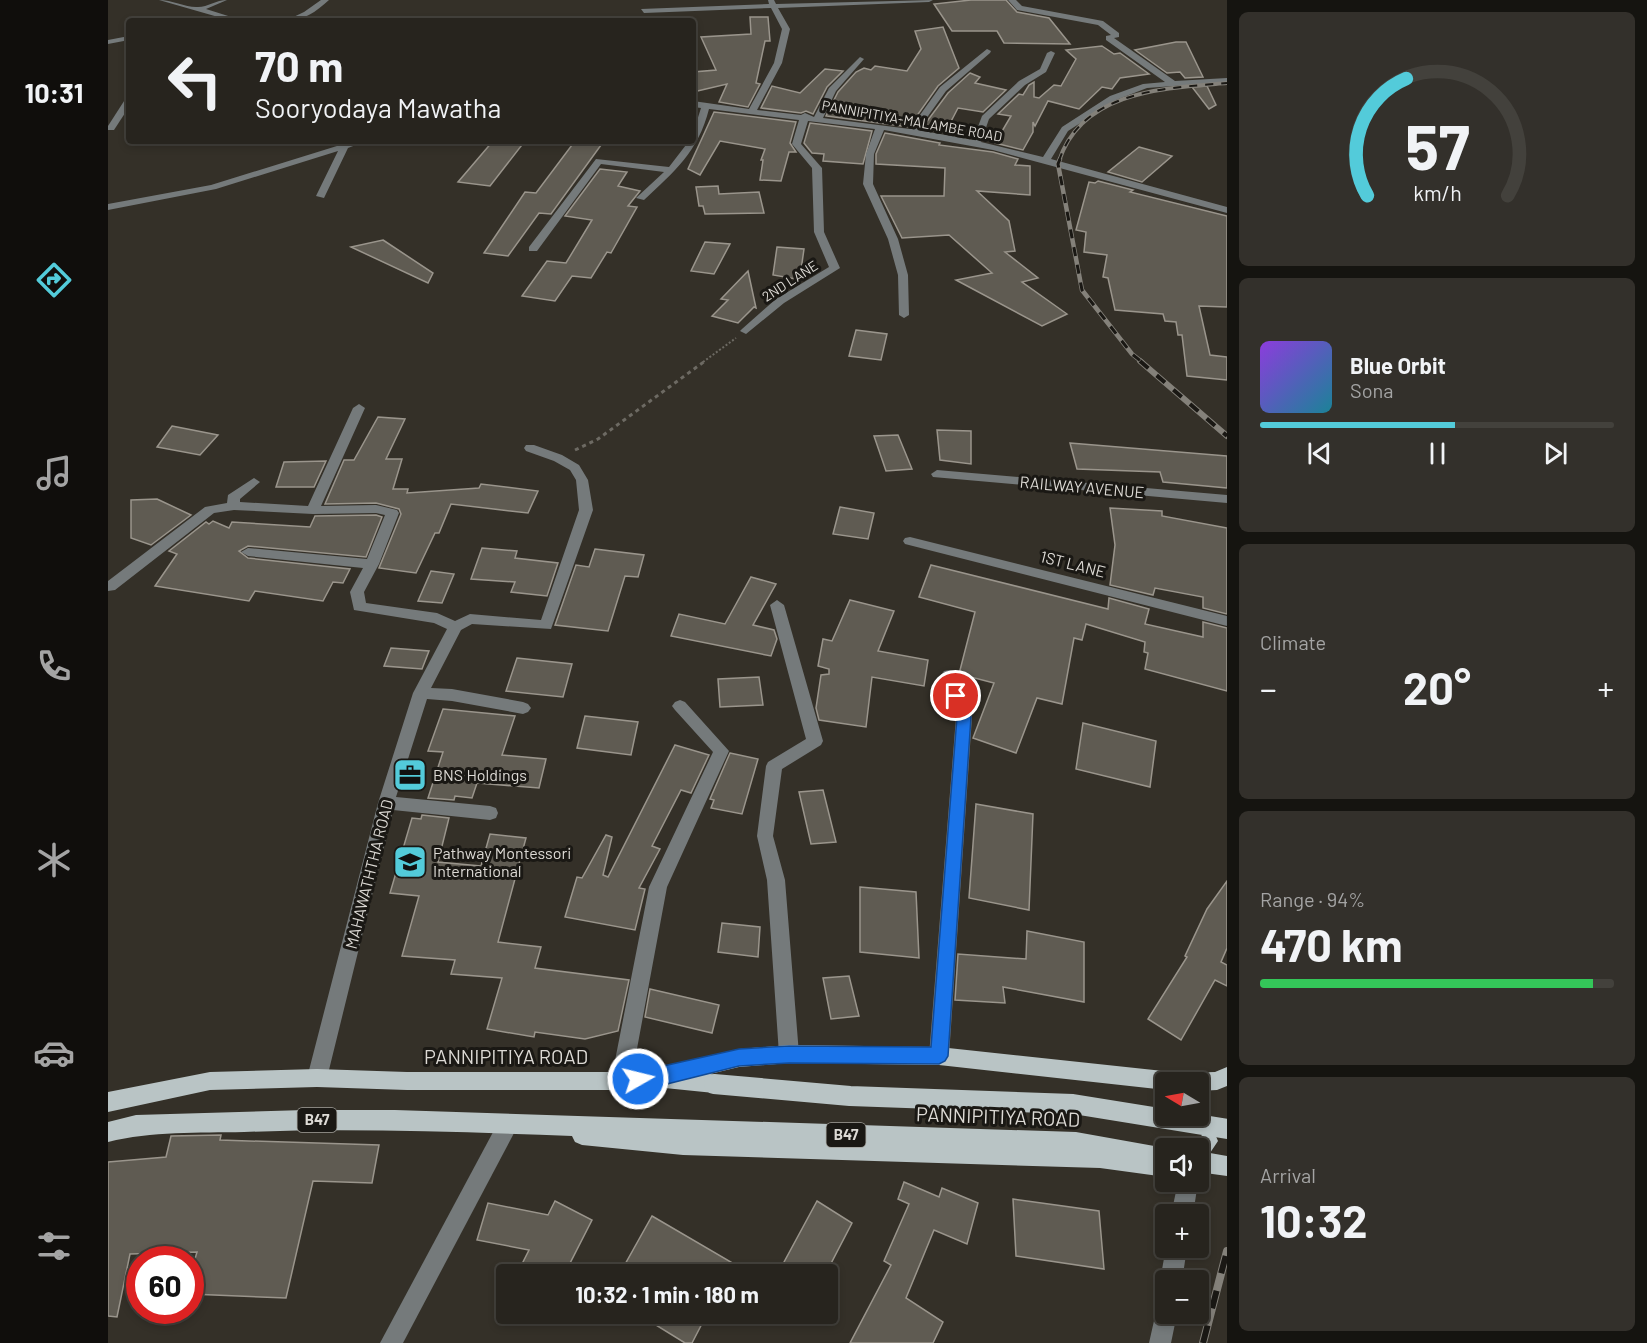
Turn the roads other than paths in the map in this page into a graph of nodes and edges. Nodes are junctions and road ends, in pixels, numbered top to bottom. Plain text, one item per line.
1 (223, 0) edge
2 (325, 0) edge
3 (929, 0) edge
4 (1012, 0) edge
5 (169, 1) edge
6 (773, 3) edge
7 (198, 9) junction
8 (644, 11) dead end
9 (231, 18) edge
10 (297, 18) edge
11 (126, 39) edge
12 (108, 42) edge
13 (987, 51) dead end
14 (1051, 53) dead end
15 (860, 60) dead end
16 (1227, 80) edge
17 (1173, 84) junction
18 (696, 104) edge
19 (126, 105) edge
20 (706, 106) junction
21 (752, 112) junction
22 (805, 116) junction
23 (818, 118) junction
24 (111, 128) dead end
25 (880, 128) junction
26 (913, 131) junction
27 (696, 138) edge
28 (976, 143) junction
29 (320, 144) edge
30 (349, 144) edge
31 (693, 144) edge
32 (345, 145) junction
33 (327, 150) junction
34 (1046, 160) junction
35 (671, 170) junction
36 (108, 195) edge
37 (321, 196) dead end
38 (641, 198) dead end
39 (142, 200) junction
40 (108, 207) edge
41 (1227, 210) edge
42 (533, 249) dead end
43 (903, 315) dead end
44 (746, 331) road end
45 (359, 408) dead end
46 (530, 448) dead end
47 (937, 474) dead end
48 (255, 482) dead end
49 (1227, 500) edge
50 (234, 506) junction
51 (313, 510) junction
52 (910, 541) dead end
53 (248, 552) dead end
54 (372, 564) junction
55 (110, 587) dead end
56 (777, 605) dead end
57 (1227, 621) edge
58 (455, 627) junction
59 (949, 675) dead end
60 (421, 693) junction
61 (680, 706) dead end
62 (523, 708) dead end
63 (386, 803) junction
64 (490, 813) dead end
65 (789, 1054) junction
66 (939, 1056) junction
67 (1227, 1076) edge
68 (317, 1078) junction
69 (655, 1078) junction
70 (621, 1080) junction
71 (108, 1102) edge
72 (1227, 1114) edge
73 (516, 1126) junction
74 (1227, 1129) edge
75 (108, 1131) edge
76 (1208, 1138) edge
77 (1155, 1154) edge
78 (1209, 1163) edge
79 (1155, 1166) edge
80 (1227, 1166) edge
81 (1164, 1324) edge
82 (391, 1343) edge
83 (1160, 1343) edge

1 - 7 street
2 - 10 street
3 - 6 street
4 - 17 street
5 - 7 street
6 - 8 street
6 - 21 street
7 - 9 street
11 - 12 street
13 - 26 street
14 - 28 street
15 - 23 street
16 - 17 street
17 - 34 street
18 - 20 street, PANNIPITIYA-MALAMBE ROAD
19 - 24 street
20 - 21 street, PANNIPITIYA-MALAMBE ROAD
20 - 27 street
21 - 22 street, PANNIPITIYA-MALAMBE ROAD
22 - 23 street, PANNIPITIYA-MALAMBE ROAD
22 - 44 street, 2ND LANE
23 - 25 street, PANNIPITIYA-MALAMBE ROAD
25 - 26 street, PANNIPITIYA-MALAMBE ROAD
25 - 43 street
26 - 28 street, PANNIPITIYA-MALAMBE ROAD
28 - 34 street, PANNIPITIYA-MALAMBE ROAD
29 - 33 street
30 - 32 street
31 - 35 street
32 - 33 street
32 - 37 street
33 - 39 street
34 - 41 street, PANNIPITIYA-MALAMBE ROAD
35 - 38 street
35 - 42 street
36 - 39 street
39 - 40 street
45 - 51 street
46 - 58 street
47 - 49 street, RAILWAY AVENUE
48 - 50 street
50 - 51 street
50 - 55 street
51 - 54 street
52 - 57 street, 1ST LANE
53 - 54 street
54 - 58 street
56 - 65 street
58 - 60 street, MAHAWATHTHA ROAD
59 - 66 street
60 - 62 street
60 - 63 street, MAHAWATHTHA ROAD
61 - 70 street
63 - 64 street
63 - 68 street, MAHAWATHTHA ROAD
65 - 66 main road
65 - 69 main road
66 - 67 main road
68 - 70 main road, PANNIPITIYA ROAD
68 - 71 main road, PANNIPITIYA ROAD
69 - 70 main road, PANNIPITIYA ROAD
69 - 74 main road, PANNIPITIYA ROAD, bridge
72 - 76 street
73 - 75 main road, B47
73 - 77 main road, PANNIPITIYA ROAD / B47
73 - 79 main road
73 - 82 street
78 - 80 main road
81 - 83 street

